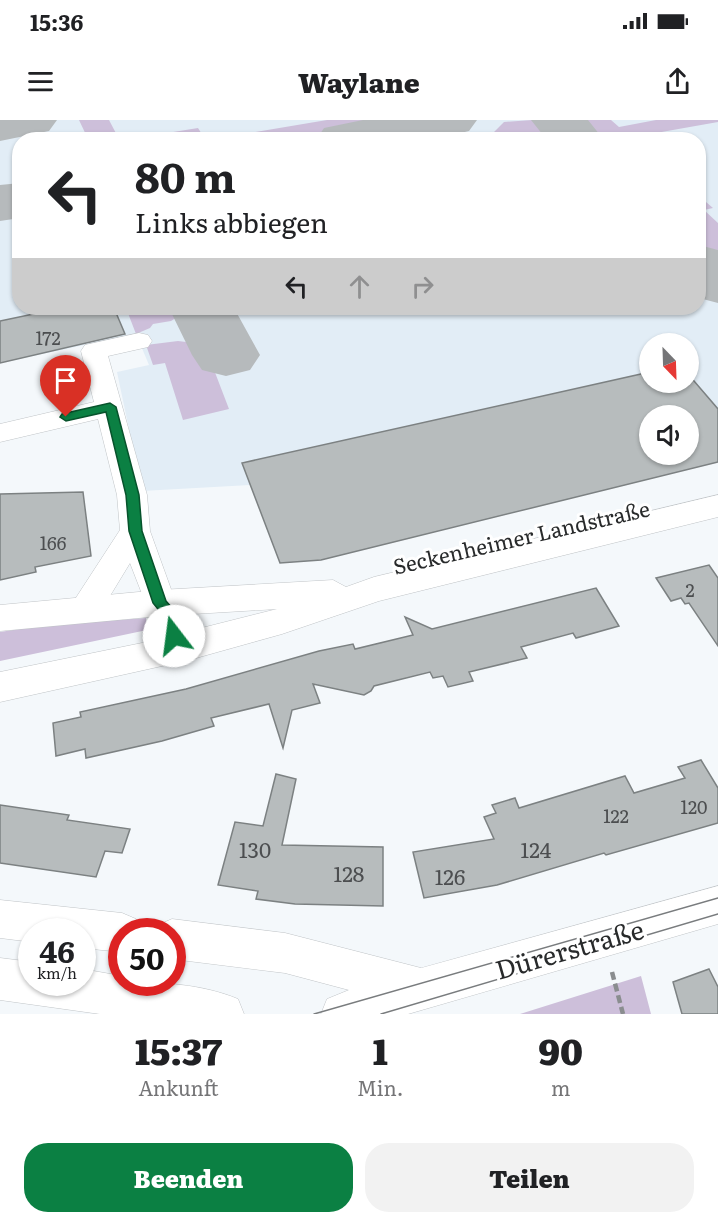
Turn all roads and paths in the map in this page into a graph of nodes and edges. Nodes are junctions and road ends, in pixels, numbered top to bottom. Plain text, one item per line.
1 (139, 341) dead end
2 (110, 407) junction
3 (0, 433) edge
4 (718, 506) edge
5 (135, 531) junction
6 (374, 590) junction
7 (160, 603) junction
8 (84, 610) junction
9 (0, 618) edge
10 (162, 653) junction
11 (0, 687) edge
12 (718, 905) edge
13 (0, 919) edge
14 (108, 931) edge
15 (602, 939) junction
16 (186, 941) edge
17 (0, 979) edge
18 (421, 989) junction
19 (223, 1014) edge
20 (342, 1014) edge
21 (623, 1014) edge

1 - 2 street
2 - 3 street
2 - 5 street
4 - 6 main road, Seckenheimer Landstraße
5 - 7 street
5 - 8 street
6 - 7 main road, Seckenheimer Landstraße
6 - 10 main road, Seckenheimer Landstraße
7 - 8 main road, Seckenheimer Landstraße
7 - 10 main road
8 - 9 main road, Seckenheimer Landstraße
10 - 11 main road, Seckenheimer Landstraße
12 - 15 street, Dürerstraße
13 - 14 street
15 - 18 street, Dürerstraße
15 - 21 path
16 - 18 street
17 - 19 street
18 - 20 street, Dürerstraße

